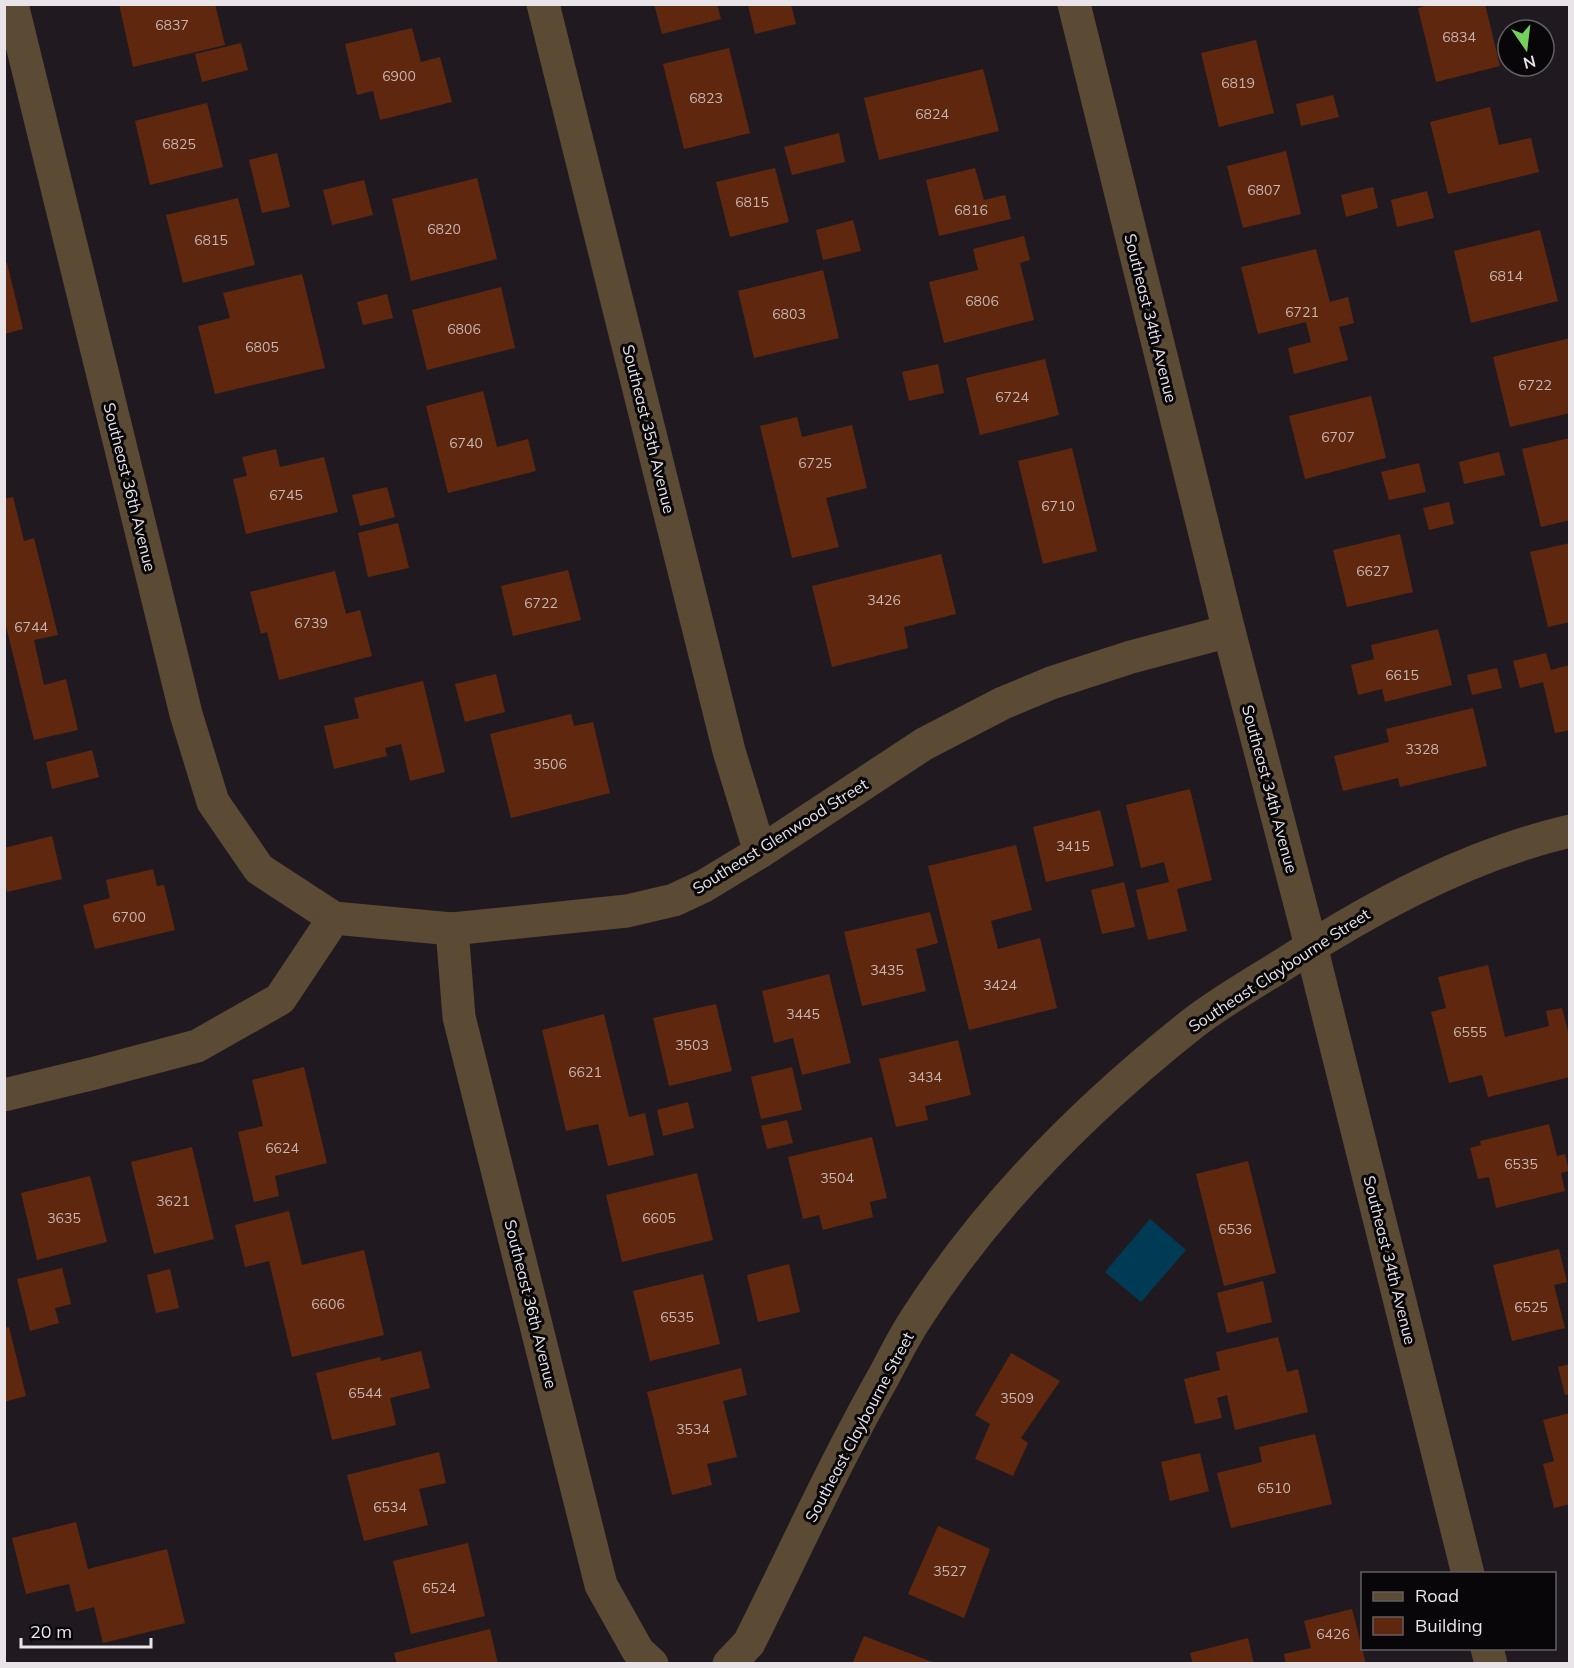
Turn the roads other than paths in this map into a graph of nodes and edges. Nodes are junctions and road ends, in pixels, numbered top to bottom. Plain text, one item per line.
1 (12, 4) edge
2 (543, 4) edge
3 (1074, 4) edge
4 (1229, 631) junction
5 (1569, 831) edge
6 (760, 852) junction
7 (334, 918) junction
8 (452, 930) junction
9 (1311, 946) junction
10 (4, 1095) edge
11 (1468, 1572) edge
12 (652, 1664) edge
13 (729, 1664) edge

1 - 7 street, Southeast 36th Avenue
2 - 6 street, Southeast 35th Avenue
3 - 4 street, Southeast 34th Avenue
4 - 6 street, Southeast Glenwood Street
4 - 9 street, Southeast 34th Avenue
5 - 9 street, Southeast Claybourne Street
6 - 8 street, Southeast Glenwood Street
7 - 8 street, Southeast Glenwood Street
7 - 10 street
8 - 12 street, Southeast 36th Avenue
9 - 11 street, Southeast 34th Avenue
9 - 13 street, Southeast Claybourne Street

